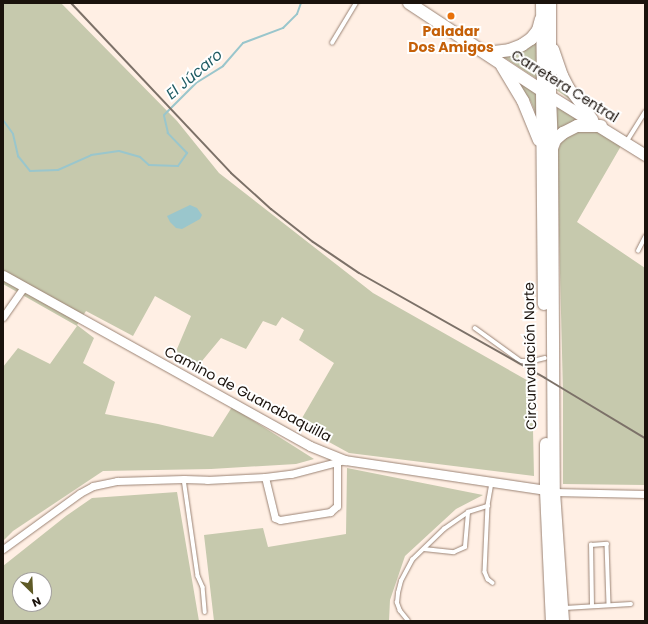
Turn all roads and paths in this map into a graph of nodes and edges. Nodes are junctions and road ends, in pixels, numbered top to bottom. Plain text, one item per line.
1 (356, 3) edge
2 (409, 3) edge
3 (541, 3) edge
4 (550, 3) edge
5 (542, 19) junction
6 (550, 40) junction
7 (332, 43) dead end
8 (486, 53) junction
9 (499, 62) junction
10 (546, 93) junction
11 (645, 112) edge
12 (598, 124) junction
13 (626, 142) junction
14 (547, 148) junction
15 (645, 154) edge
16 (645, 237) edge
17 (638, 251) dead end
18 (3, 275) edge
19 (24, 287) junction
20 (3, 317) edge
21 (474, 328) dead end
22 (545, 358) junction
23 (341, 461) junction
24 (265, 478) junction
25 (184, 479) junction
26 (492, 482) junction
27 (550, 491) junction
28 (645, 494) edge
29 (488, 506) junction
30 (468, 512) junction
31 (3, 549) edge
32 (424, 549) junction
33 (493, 583) dead end
34 (631, 604) dead end
35 (592, 606) junction
36 (609, 606) junction
37 (556, 608) junction
38 (205, 612) dead end
39 (408, 621) edge
40 (552, 621) edge
41 (563, 621) edge

1 - 7 lane
2 - 8 highway, Carretera Central
3 - 5 main road
4 - 6 main road
5 - 8 highway
5 - 10 main road
6 - 10 main road
6 - 12 main road
8 - 9 highway, Carretera Central
9 - 10 highway, Carretera Central
9 - 14 highway
10 - 12 main road, Carretera Central
10 - 14 highway, Circunvalación Norte
11 - 13 lane
12 - 13 main road, Carretera Central
12 - 14 highway
13 - 15 main road, Carretera Central
14 - 22 highway, Circunvalación Norte
14 - 27 highway, Circunvalación Norte
16 - 17 lane
18 - 19 street, Camino de Guanabaquilla
19 - 20 street
19 - 23 street, Camino de Guanabaquilla
21 - 22 lane
22 - 27 highway, Circunvalación Norte
23 - 24 street
23 - 24 street
23 - 26 street, Camino de Guanabaquilla
24 - 25 street
25 - 31 street
25 - 38 lane
26 - 27 street, Camino de Guanabaquilla
26 - 29 lane
27 - 28 street, Camino de Guanabaquilla
27 - 37 highway, Circunvalación Norte
29 - 30 lane
29 - 33 lane
30 - 32 lane
30 - 32 lane
32 - 39 lane
34 - 36 lane
35 - 36 lane
35 - 36 lane
35 - 37 lane
37 - 40 highway, Circunvalación Norte
37 - 41 highway, Circunvalación Norte

